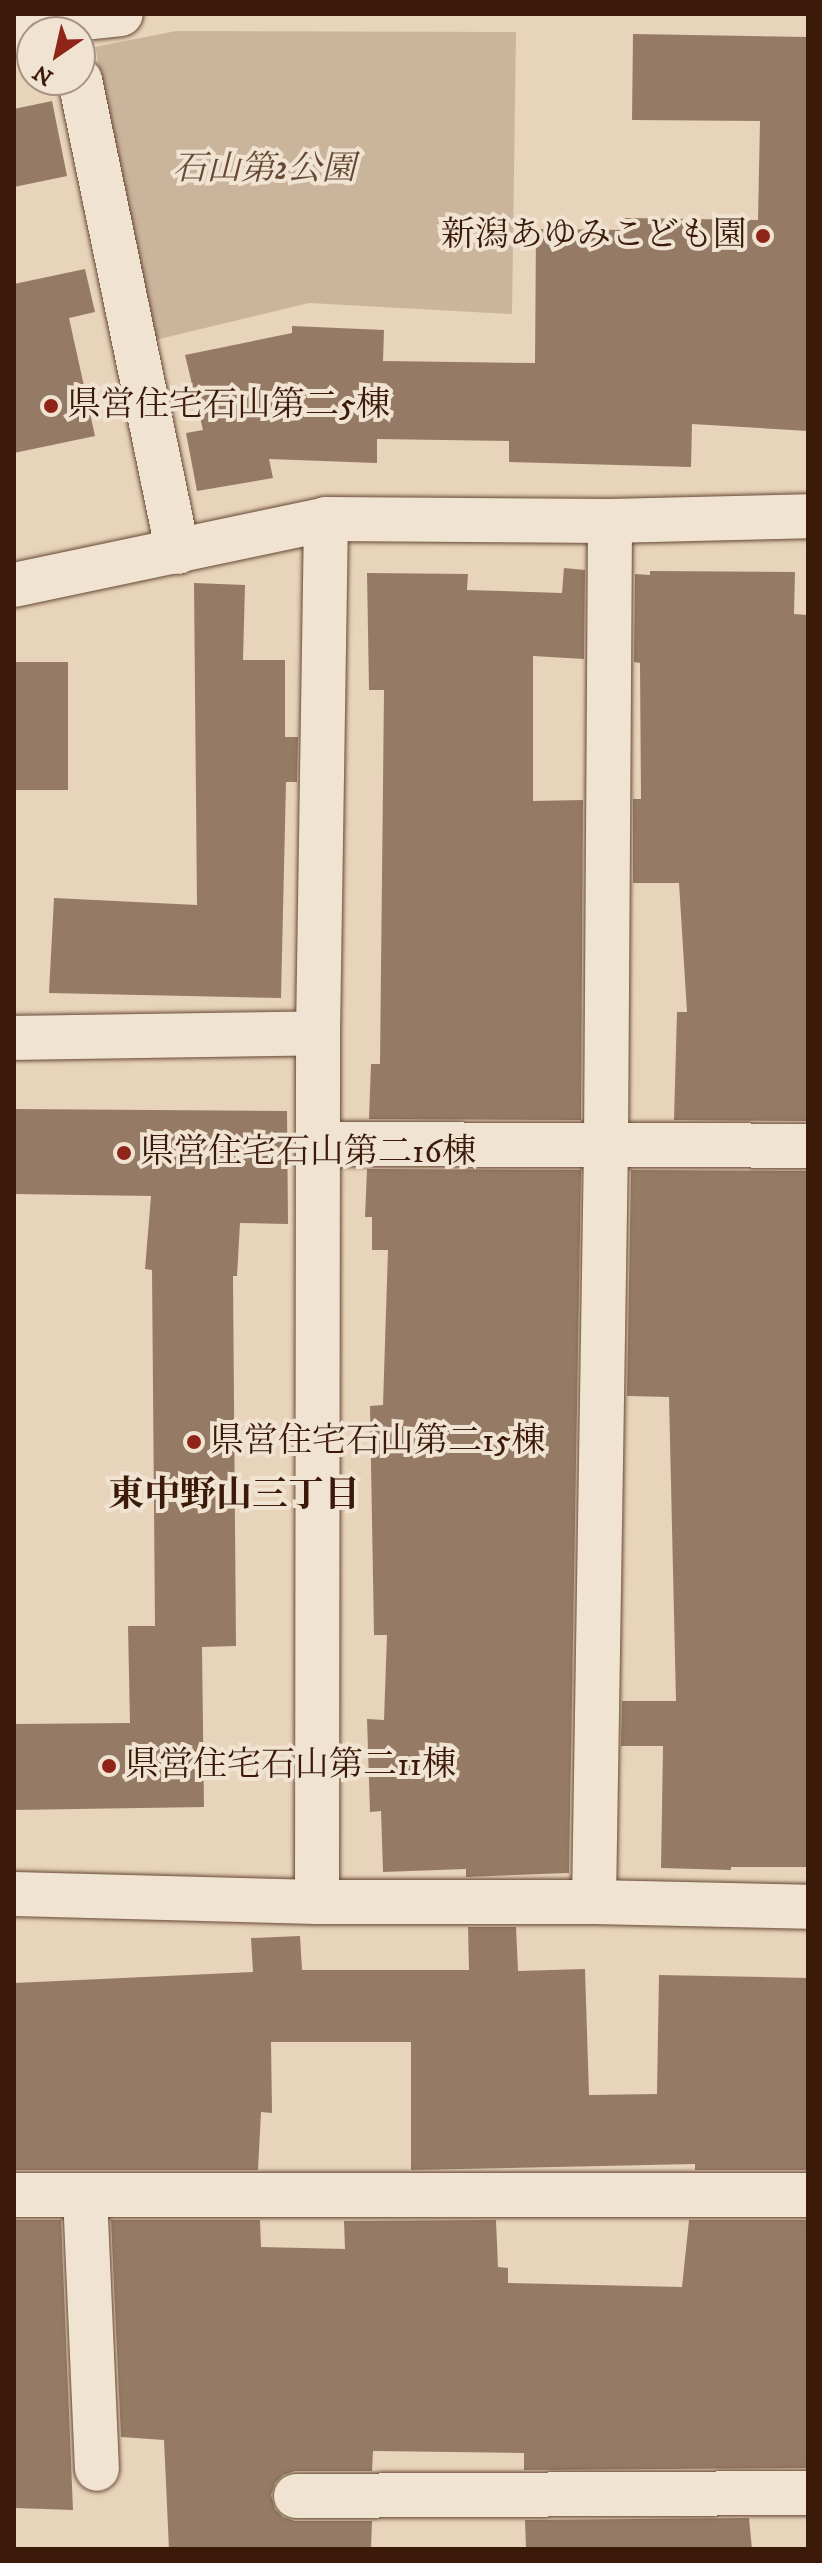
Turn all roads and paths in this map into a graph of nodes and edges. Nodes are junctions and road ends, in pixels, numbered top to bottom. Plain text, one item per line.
1 (121, 14) edge
2 (96, 20) edge
3 (83, 96) edge
4 (808, 516) edge
5 (326, 519) junction
6 (610, 521) junction
7 (178, 552) junction
8 (14, 585) edge
9 (318, 1033) junction
10 (14, 1038) edge
11 (320, 1144) junction
12 (808, 1146) edge
13 (606, 1147) junction
14 (14, 1894) edge
15 (317, 1902) junction
16 (594, 1902) junction
17 (808, 1907) edge
18 (14, 2195) edge
19 (85, 2195) junction
20 (808, 2195) edge
21 (97, 2469) dead end
22 (808, 2493) edge
23 (296, 2496) dead end

1 - 2 street
3 - 7 street
4 - 6 street
5 - 6 street
5 - 7 street
5 - 9 street
6 - 13 street
7 - 8 street
9 - 10 street
9 - 11 street
11 - 13 street
11 - 15 street
12 - 13 street
13 - 16 street
14 - 15 street
15 - 16 street
16 - 17 street
18 - 19 street
19 - 20 street
19 - 21 street
22 - 23 street

